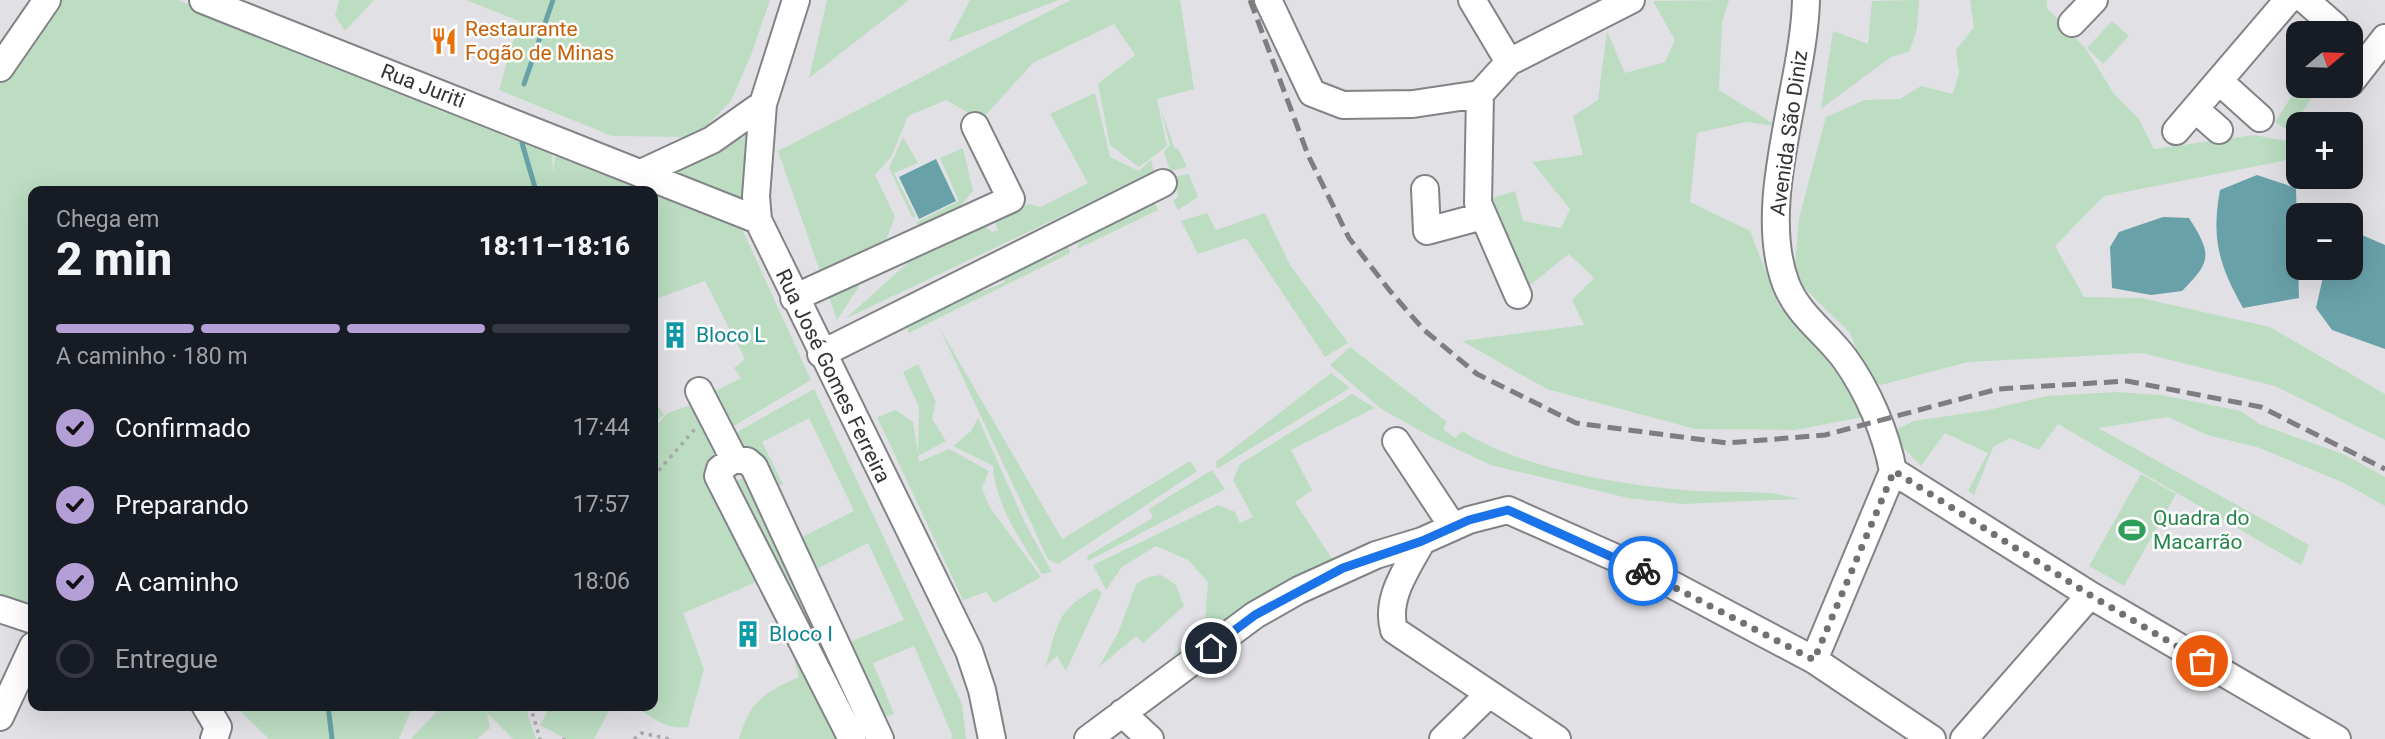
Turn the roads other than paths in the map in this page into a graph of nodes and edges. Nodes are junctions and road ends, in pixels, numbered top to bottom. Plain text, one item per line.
1 (47, 0) edge
2 (203, 0) edge
3 (796, 0) edge
4 (1268, 0) edge
5 (1472, 0) edge
6 (1805, 0) edge
7 (2288, 0) edge
8 (2305, 0) edge
9 (1623, 1) edge
10 (2329, 21) edge
11 (2385, 38) edge
12 (1509, 62) junction
13 (2363, 67) edge
14 (0, 68) edge
15 (2219, 81) junction
16 (1480, 94) junction
17 (762, 104) junction
18 (2195, 109) junction
19 (2260, 118) dead end
20 (975, 126) dead end
21 (2219, 130) dead end
22 (2176, 131) dead end
23 (642, 172) junction
24 (1163, 183) dead end
25 (1425, 189) dead end
26 (1483, 216) junction
27 (758, 220) junction
28 (1518, 295) dead end
29 (794, 298) junction
30 (821, 354) junction
31 (704, 402) road end
32 (1396, 441) dead end
33 (734, 459) junction
34 (1894, 471) junction
35 (1461, 523) junction
36 (1422, 541) junction
37 (2090, 595) junction
38 (0, 609) edge
39 (28, 618) edge
40 (28, 657) edge
41 (1814, 660) junction
42 (859, 691) junction
43 (1488, 695) junction
44 (834, 703) junction
45 (209, 711) edge
46 (1122, 713) junction
47 (0, 717) edge
48 (214, 739) edge
49 (852, 739) edge
50 (880, 739) edge
51 (992, 739) edge
52 (1088, 739) edge
53 (1150, 739) edge
54 (1443, 739) edge
55 (1558, 739) edge
56 (1932, 739) edge
57 (1964, 739) edge
58 (2337, 739) edge

1 - 14 street
2 - 23 street, Rua Juriti
3 - 17 street, Rua José Gomes Ferreira
4 - 16 street
5 - 12 street
6 - 34 street, Avenida São Diniz
7 - 15 street
8 - 10 street
9 - 12 street
11 - 13 street
12 - 16 street
15 - 18 street
15 - 19 street
16 - 26 street
17 - 23 street
17 - 27 street, Rua José Gomes Ferreira
18 - 21 street
18 - 22 street
20 - 29 street
23 - 27 street, Rua Juriti
24 - 30 street
25 - 26 street
26 - 28 street
27 - 29 street, Rua José Gomes Ferreira
29 - 30 street, Rua José Gomes Ferreira
30 - 51 street, Rua José Gomes Ferreira
31 - 33 street
32 - 35 street
33 - 42 street
33 - 44 street
34 - 37 street
34 - 41 street
35 - 36 street
35 - 41 street
36 - 43 street
36 - 46 street
37 - 57 street
37 - 58 street
38 - 39 street
40 - 47 street
41 - 56 street
42 - 44 street
42 - 50 street
43 - 54 street
43 - 55 street
44 - 49 street
45 - 48 street
46 - 52 street
46 - 53 street

